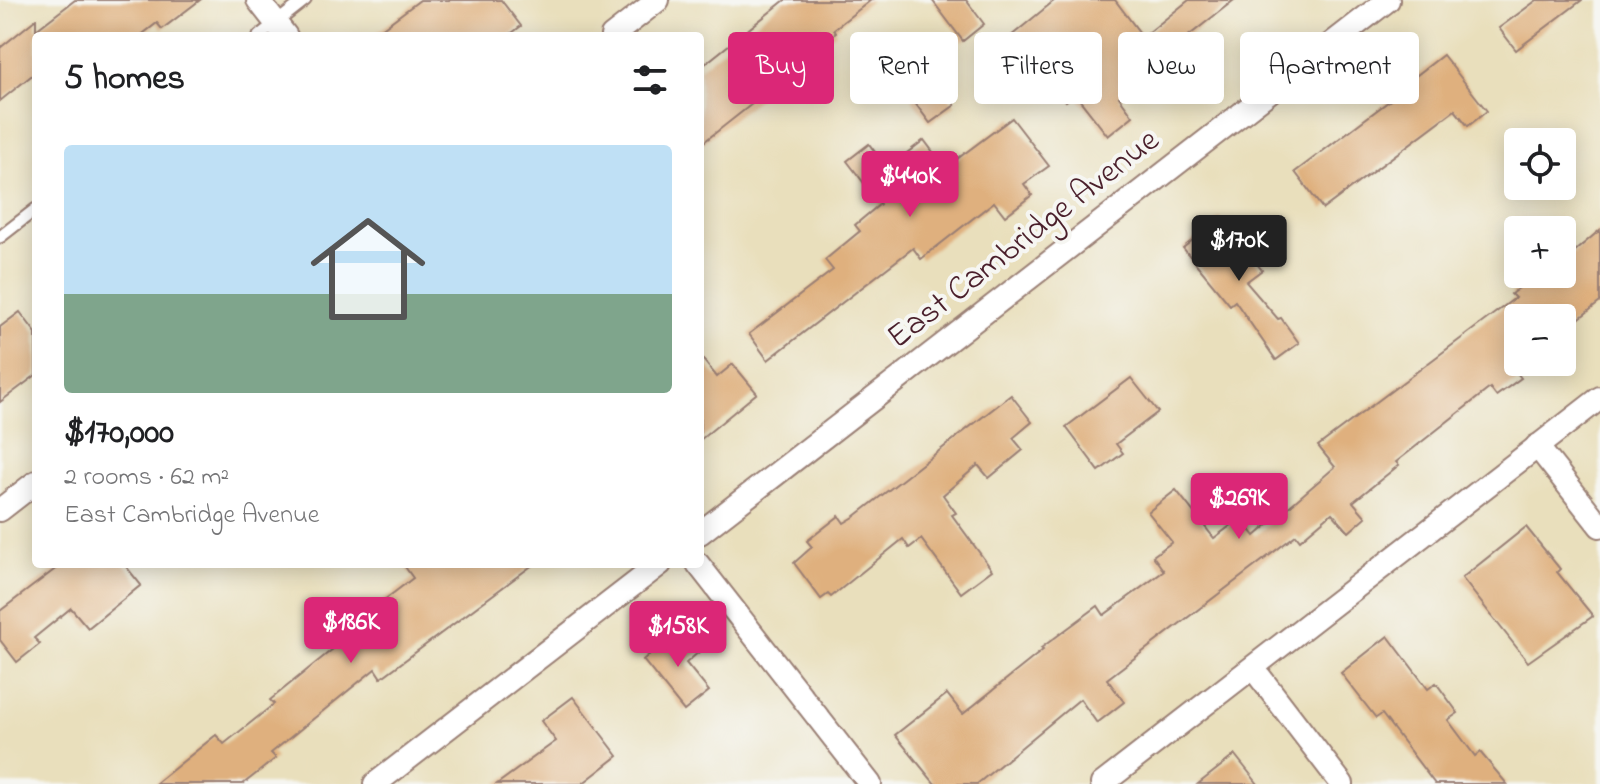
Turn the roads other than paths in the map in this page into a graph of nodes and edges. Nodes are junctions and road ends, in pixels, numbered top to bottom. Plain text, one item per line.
1 (258, 0) edge
2 (305, 0) edge
3 (658, 0) edge
4 (1388, 0) edge
5 (274, 32) edge
6 (617, 32) edge
7 (32, 212) edge
8 (0, 237) edge
9 (1600, 398) edge
10 (1537, 446) junction
11 (32, 485) edge
12 (0, 510) edge
13 (1600, 526) edge
14 (704, 530) edge
15 (655, 568) edge
16 (701, 568) edge
17 (1253, 668) junction
18 (375, 784) edge
19 (870, 784) edge
20 (1102, 784) edge
21 (1342, 784) edge

1 - 5 street
2 - 5 lane
3 - 6 street
4 - 14 street, East Cambridge Avenue
7 - 8 lane
9 - 10 street
10 - 13 street
10 - 17 street
11 - 12 street
15 - 18 street
16 - 19 street
17 - 20 street
17 - 21 street

